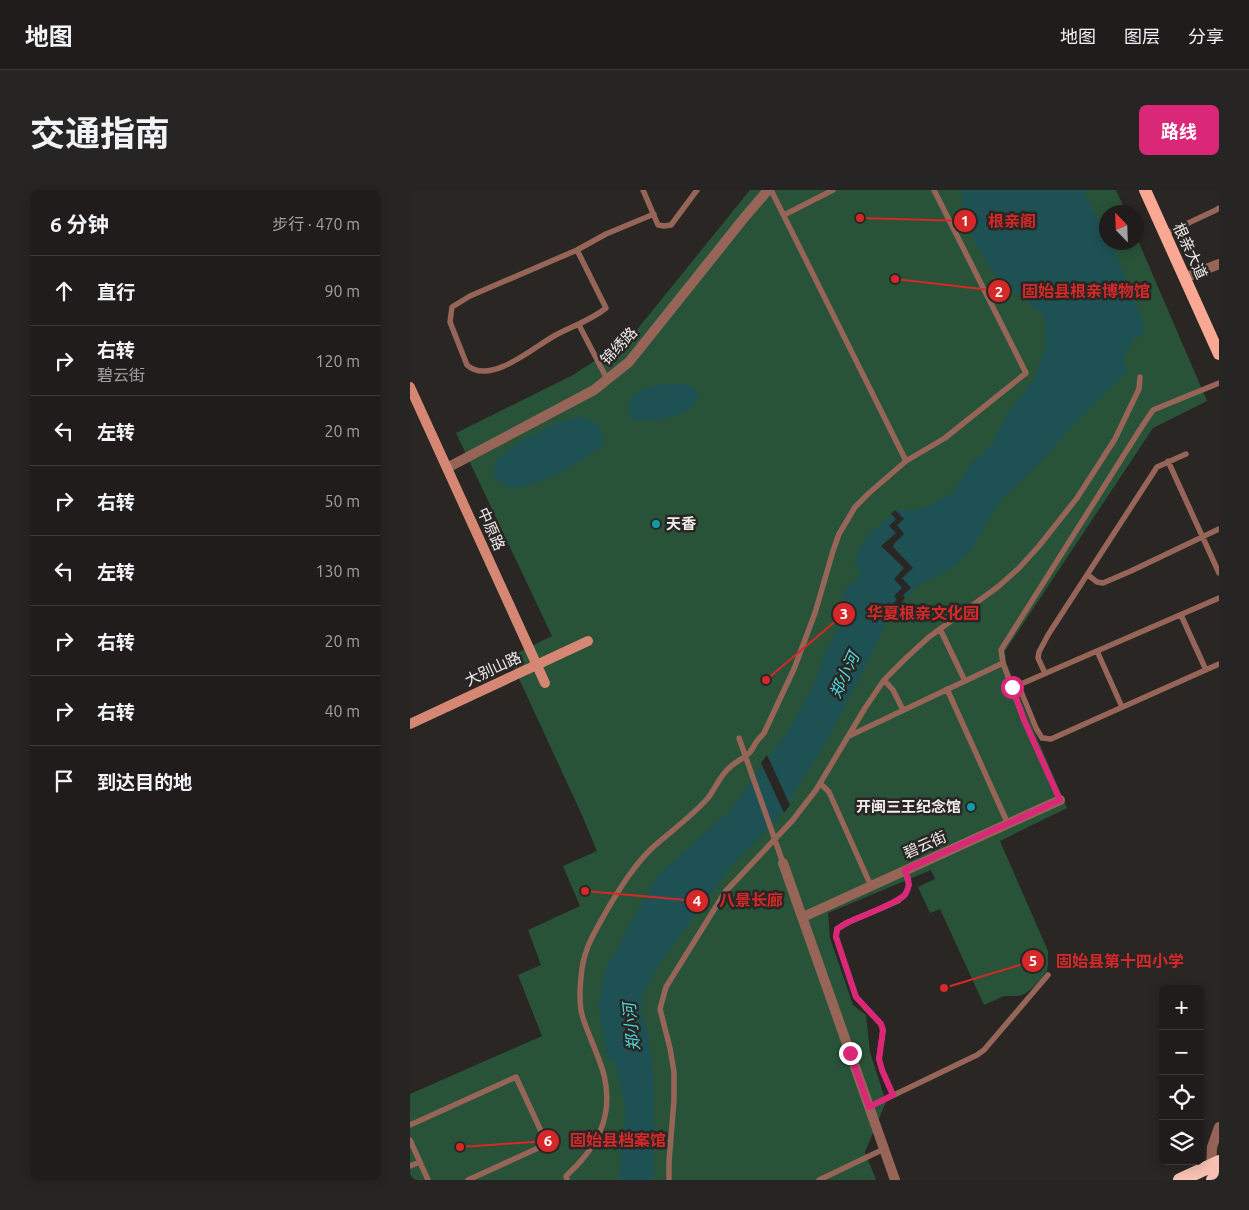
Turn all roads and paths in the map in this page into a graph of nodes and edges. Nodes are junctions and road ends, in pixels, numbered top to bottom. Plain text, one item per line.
1 (643, 190) edge
2 (697, 190) edge
3 (770, 190) edge
4 (833, 190) edge
5 (934, 190) edge
6 (1145, 190) edge
7 (1219, 208) edge
8 (654, 214) junction
9 (784, 215) junction
10 (1164, 234) junction
11 (578, 250) junction
12 (1219, 264) edge
13 (1184, 278) junction
14 (579, 325) junction
15 (1219, 354) edge
16 (1140, 377) dead end
17 (607, 379) junction
18 (1219, 382) edge
19 (410, 387) edge
20 (1186, 454) dead end
21 (1168, 461) junction
22 (906, 462) junction
23 (447, 468) junction
24 (1219, 529) edge
25 (1203, 537) junction
26 (1219, 573) edge
27 (1088, 575) junction
28 (1219, 598) edge
29 (1181, 615) junction
30 (940, 629) junction
31 (588, 641) dead end
32 (1097, 651) junction
33 (1002, 663) junction
34 (1219, 664) edge
35 (537, 665) junction
36 (1206, 670) junction
37 (1045, 673) junction
38 (884, 680) junction
39 (965, 680) junction
40 (545, 684) dead end
41 (947, 689) junction
42 (1122, 707) junction
43 (903, 710) junction
44 (410, 724) edge
45 (849, 736) junction
46 (739, 738) dead end
47 (820, 784) junction
48 (1060, 800) joint
49 (1008, 824) junction
50 (783, 862) joint
51 (905, 870) junction
52 (871, 886) junction
53 (802, 917) junction
54 (1048, 975) dead end
55 (893, 1095) junction
56 (869, 1107) junction
57 (410, 1125) edge
58 (1219, 1127) edge
59 (410, 1140) edge
60 (884, 1149) junction
61 (420, 1162) junction
62 (410, 1166) edge
63 (1215, 1173) edge
64 (428, 1180) edge
65 (468, 1180) edge
66 (567, 1180) edge
67 (668, 1180) edge
68 (819, 1180) edge
69 (896, 1180) edge
70 (1180, 1180) edge

1 - 8 lane
2 - 8 lane
3 - 9 lane
3 - 17 street, 锦绣路
4 - 9 lane
5 - 22 lane
6 - 10 main road, 根亲大道
7 - 10 lane
8 - 11 lane
9 - 22 lane
10 - 13 main road, 根亲大道
11 - 14 lane
11 - 14 lane
12 - 13 street
13 - 15 main road, 根亲大道
14 - 17 lane
16 - 30 lane
17 - 23 street, 锦绣路
18 - 33 lane
19 - 23 main road, 中原路
20 - 21 lane
21 - 25 lane
21 - 27 lane
22 - 66 lane
23 - 35 main road, 中原路
24 - 25 lane
25 - 26 lane
25 - 27 lane
27 - 37 lane
28 - 29 lane
29 - 32 lane
29 - 36 lane
30 - 38 lane
30 - 39 lane
31 - 35 main road, 大别山路
32 - 37 lane
32 - 42 lane
33 - 39 lane
33 - 48 lane
34 - 36 lane
35 - 40 main road, 中原路
35 - 44 main road, 大别山路
36 - 42 lane
37 - 42 lane
38 - 43 lane
38 - 45 lane
39 - 41 lane
41 - 43 lane
41 - 49 lane
43 - 45 lane
45 - 47 lane
46 - 50 lane
47 - 52 lane
47 - 67 lane
48 - 49 street, 碧云街
49 - 51 street, 碧云街
50 - 53 street
51 - 52 street, 碧云街
51 - 55 lane
52 - 53 street, 碧云街
53 - 56 street
54 - 55 lane
55 - 56 lane
56 - 60 street
57 - 65 lane
58 - 63 street
59 - 61 lane
60 - 68 lane
60 - 69 street
61 - 62 lane
61 - 64 lane
63 - 70 highway

